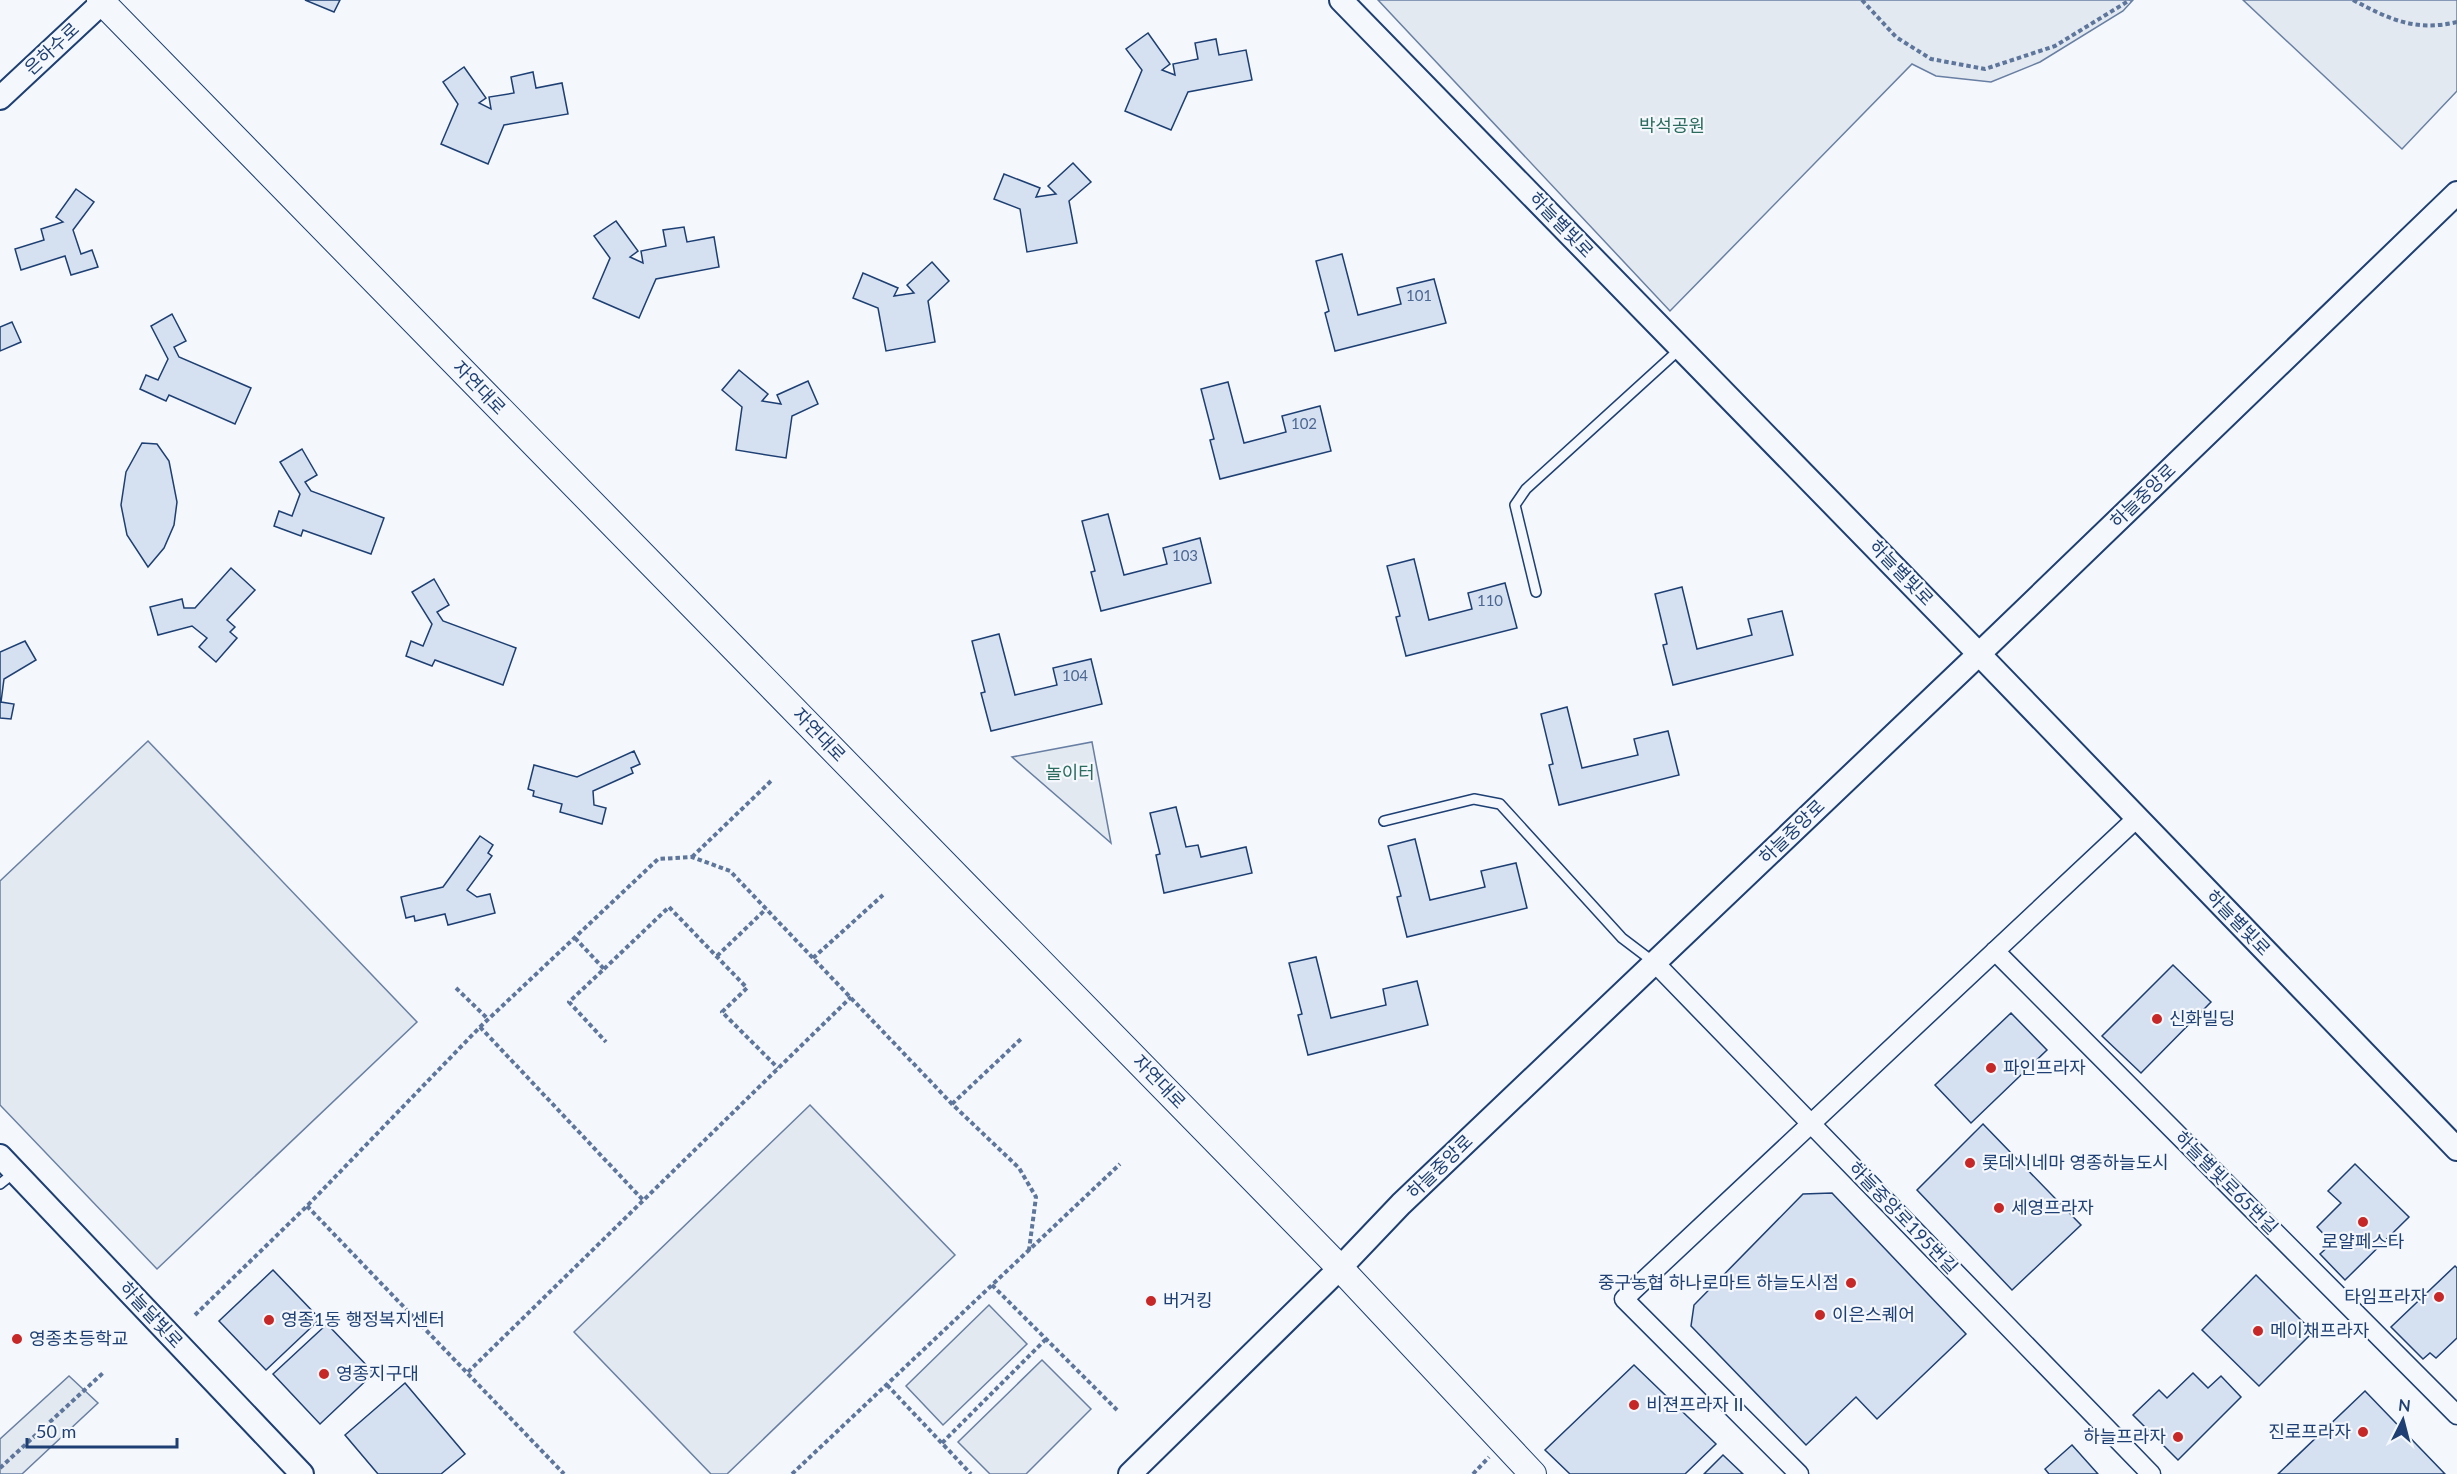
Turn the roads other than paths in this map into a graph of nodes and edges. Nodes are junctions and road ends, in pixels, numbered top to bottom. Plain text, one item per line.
1 (1341, 0) edge
2 (102, 1) edge
3 (0, 98) edge
4 (2457, 193) edge
5 (1681, 348) junction
6 (1536, 592) dead end
7 (1979, 654) junction
8 (2137, 818) junction
9 (1384, 821) dead end
10 (1995, 951) junction
11 (1655, 963) junction
12 (1811, 1124) junction
13 (2457, 1149) edge
14 (5, 1170) edge
15 (1340, 1268) junction
16 (2457, 1415) edge
17 (302, 1474) edge
18 (1130, 1474) edge
19 (1533, 1474) edge
20 (1799, 1474) edge
21 (2151, 1474) edge

1 - 5 street, 하늘별빛로
2 - 3 street, 은하수로
2 - 15 main road, 자연대로
4 - 7 street, 하늘중앙로
5 - 6 lane
5 - 7 street, 하늘별빛로
7 - 8 street, 하늘별빛로
7 - 11 street, 하늘중앙로
8 - 10 street
8 - 13 street, 하늘별빛로
9 - 11 lane
10 - 12 street
10 - 16 street, 하늘별빛로65번길
11 - 12 street, 하늘중앙로195번길
11 - 15 street, 하늘중앙로
12 - 20 street
12 - 21 street, 하늘중앙로195번길
14 - 17 street, 하늘달빛로
15 - 18 street, 하늘중앙로
15 - 19 main road, 자연대로

